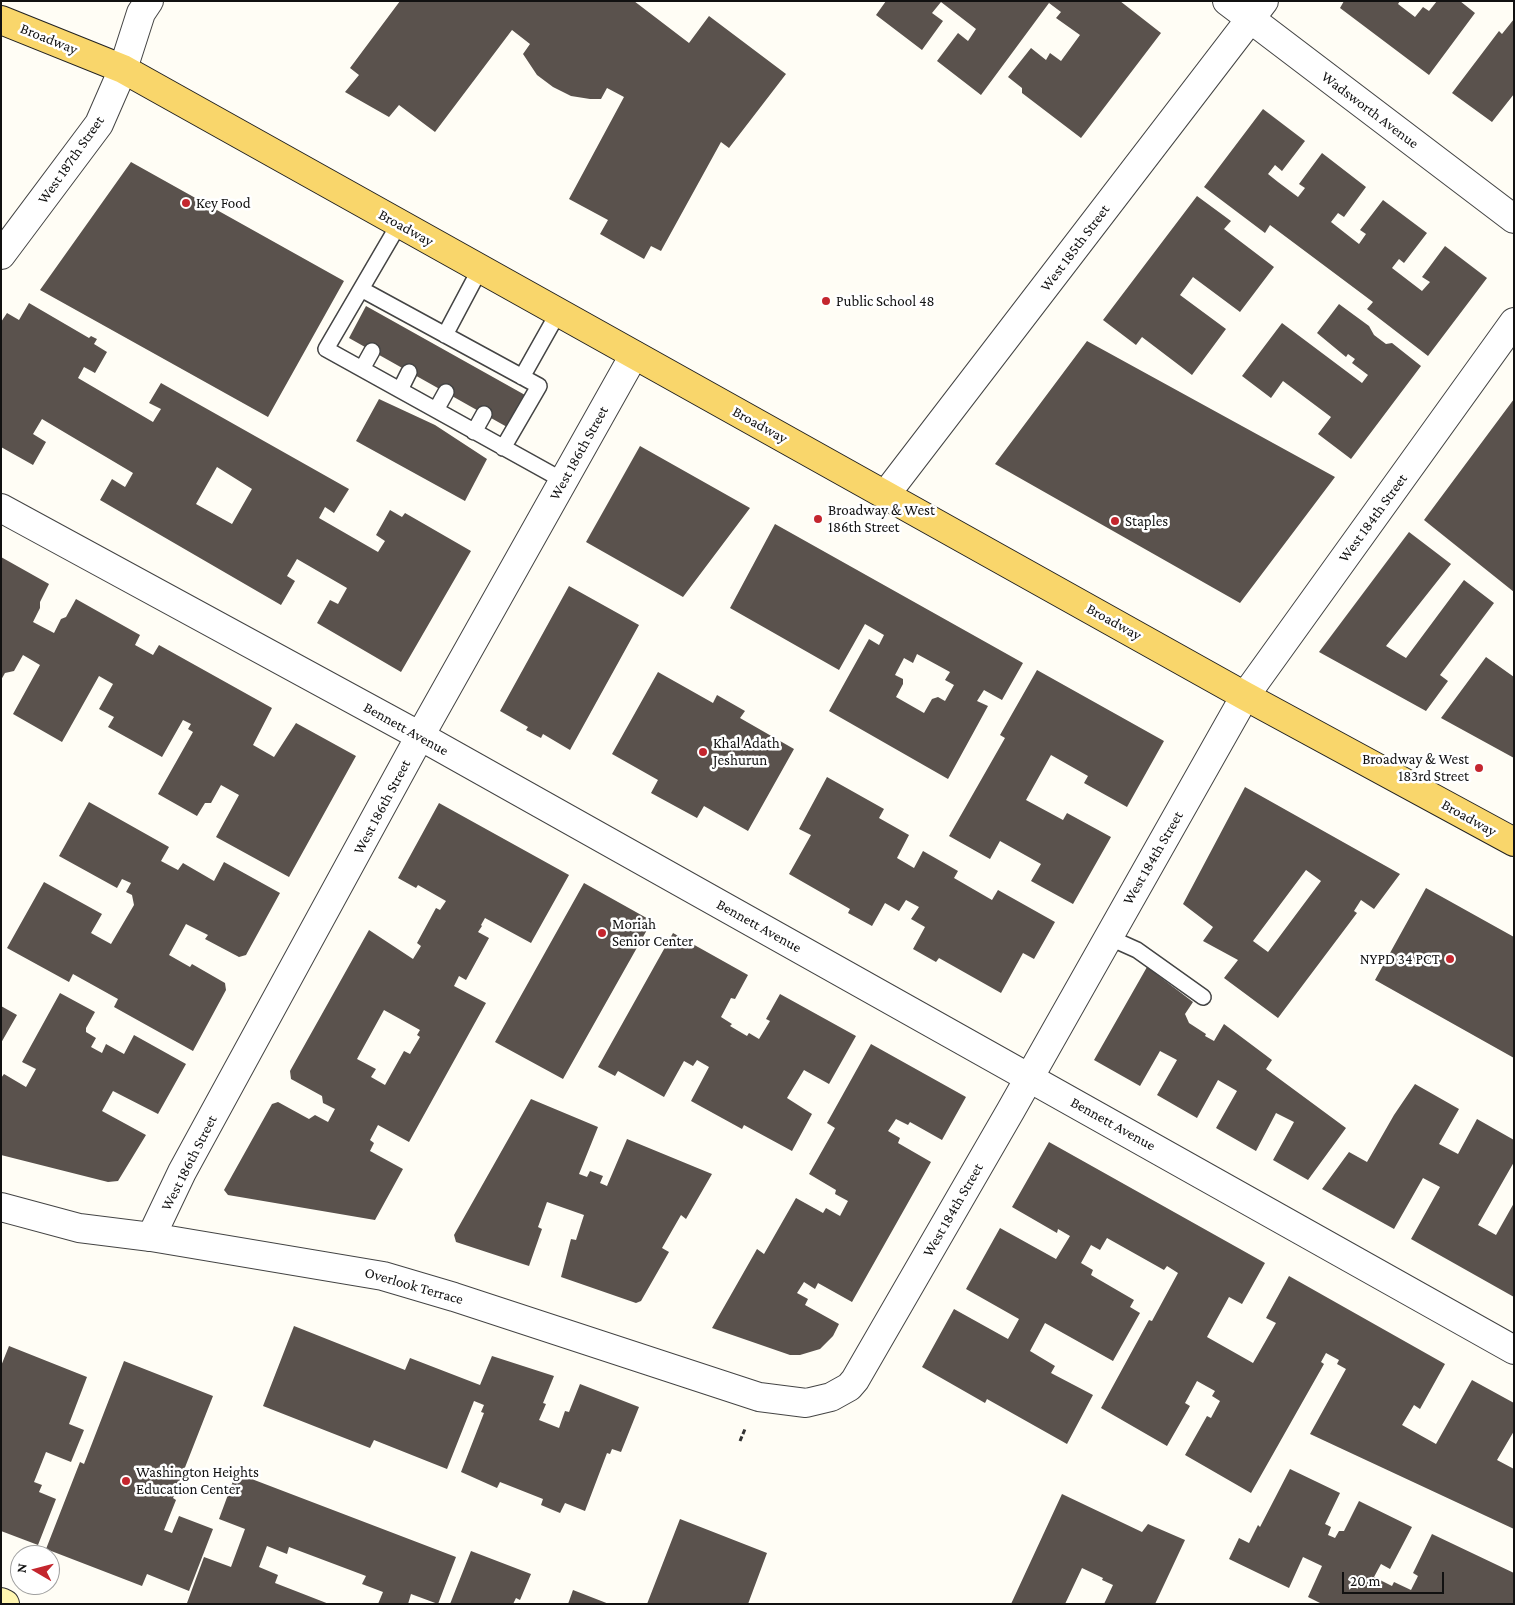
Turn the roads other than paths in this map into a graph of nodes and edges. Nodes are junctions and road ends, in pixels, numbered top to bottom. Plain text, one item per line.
1 (149, 1) edge
2 (1227, 1) edge
3 (1257, 10) edge
4 (1, 20) edge
5 (123, 69) junction
6 (1514, 219) edge
7 (399, 224) junction
8 (1, 256) edge
9 (480, 269) junction
10 (361, 289) junction
11 (558, 313) junction
12 (1514, 322) edge
13 (435, 334) junction
14 (372, 351) dead end
15 (634, 355) junction
16 (362, 368) junction
17 (409, 372) dead end
18 (511, 376) junction
19 (400, 390) junction
20 (446, 392) dead end
21 (436, 410) junction
22 (484, 414) dead end
23 (474, 432) junction
24 (503, 448) junction
25 (564, 481) junction
26 (886, 494) junction
27 (1, 508) edge
28 (1244, 696) junction
29 (420, 736) junction
30 (1514, 842) edge
31 (1108, 937) junction
32 (1203, 997) dead end
33 (1029, 1077) junction
34 (1, 1207) edge
35 (151, 1237) junction
36 (1514, 1350) edge
37 (817, 1402) joint
38 (1, 1602) edge
39 (5, 1604) edge

1 - 5 street, West 187th Street
2 - 3 street, Wadsworth Avenue
3 - 6 street, Wadsworth Avenue
3 - 26 street, West 185th Street
4 - 5 main road, Broadway
5 - 7 main road, Broadway
5 - 8 street, West 187th Street
7 - 9 main road, Broadway
7 - 10 lane
9 - 11 main road, Broadway
9 - 13 lane
10 - 13 lane
10 - 16 lane
11 - 15 main road, Broadway
11 - 18 lane
12 - 28 street, West 184th Street
13 - 18 lane
14 - 16 lane
15 - 25 street, West 186th Street
15 - 26 main road, Broadway
16 - 19 lane
17 - 19 lane
18 - 24 lane
19 - 21 lane
20 - 21 lane
21 - 23 lane
22 - 23 lane
23 - 24 lane
24 - 25 lane
25 - 29 street, West 186th Street
26 - 28 main road, Broadway
27 - 29 street, Bennett Avenue
28 - 30 main road, Broadway
28 - 31 street, West 184th Street
29 - 33 street, Bennett Avenue
29 - 35 street, West 186th Street
31 - 32 lane
31 - 33 street, West 184th Street
33 - 36 street, Bennett Avenue
33 - 37 street, West 184th Street
34 - 35 street, Overlook Terrace
35 - 37 street, Overlook Terrace
38 - 39 main road

